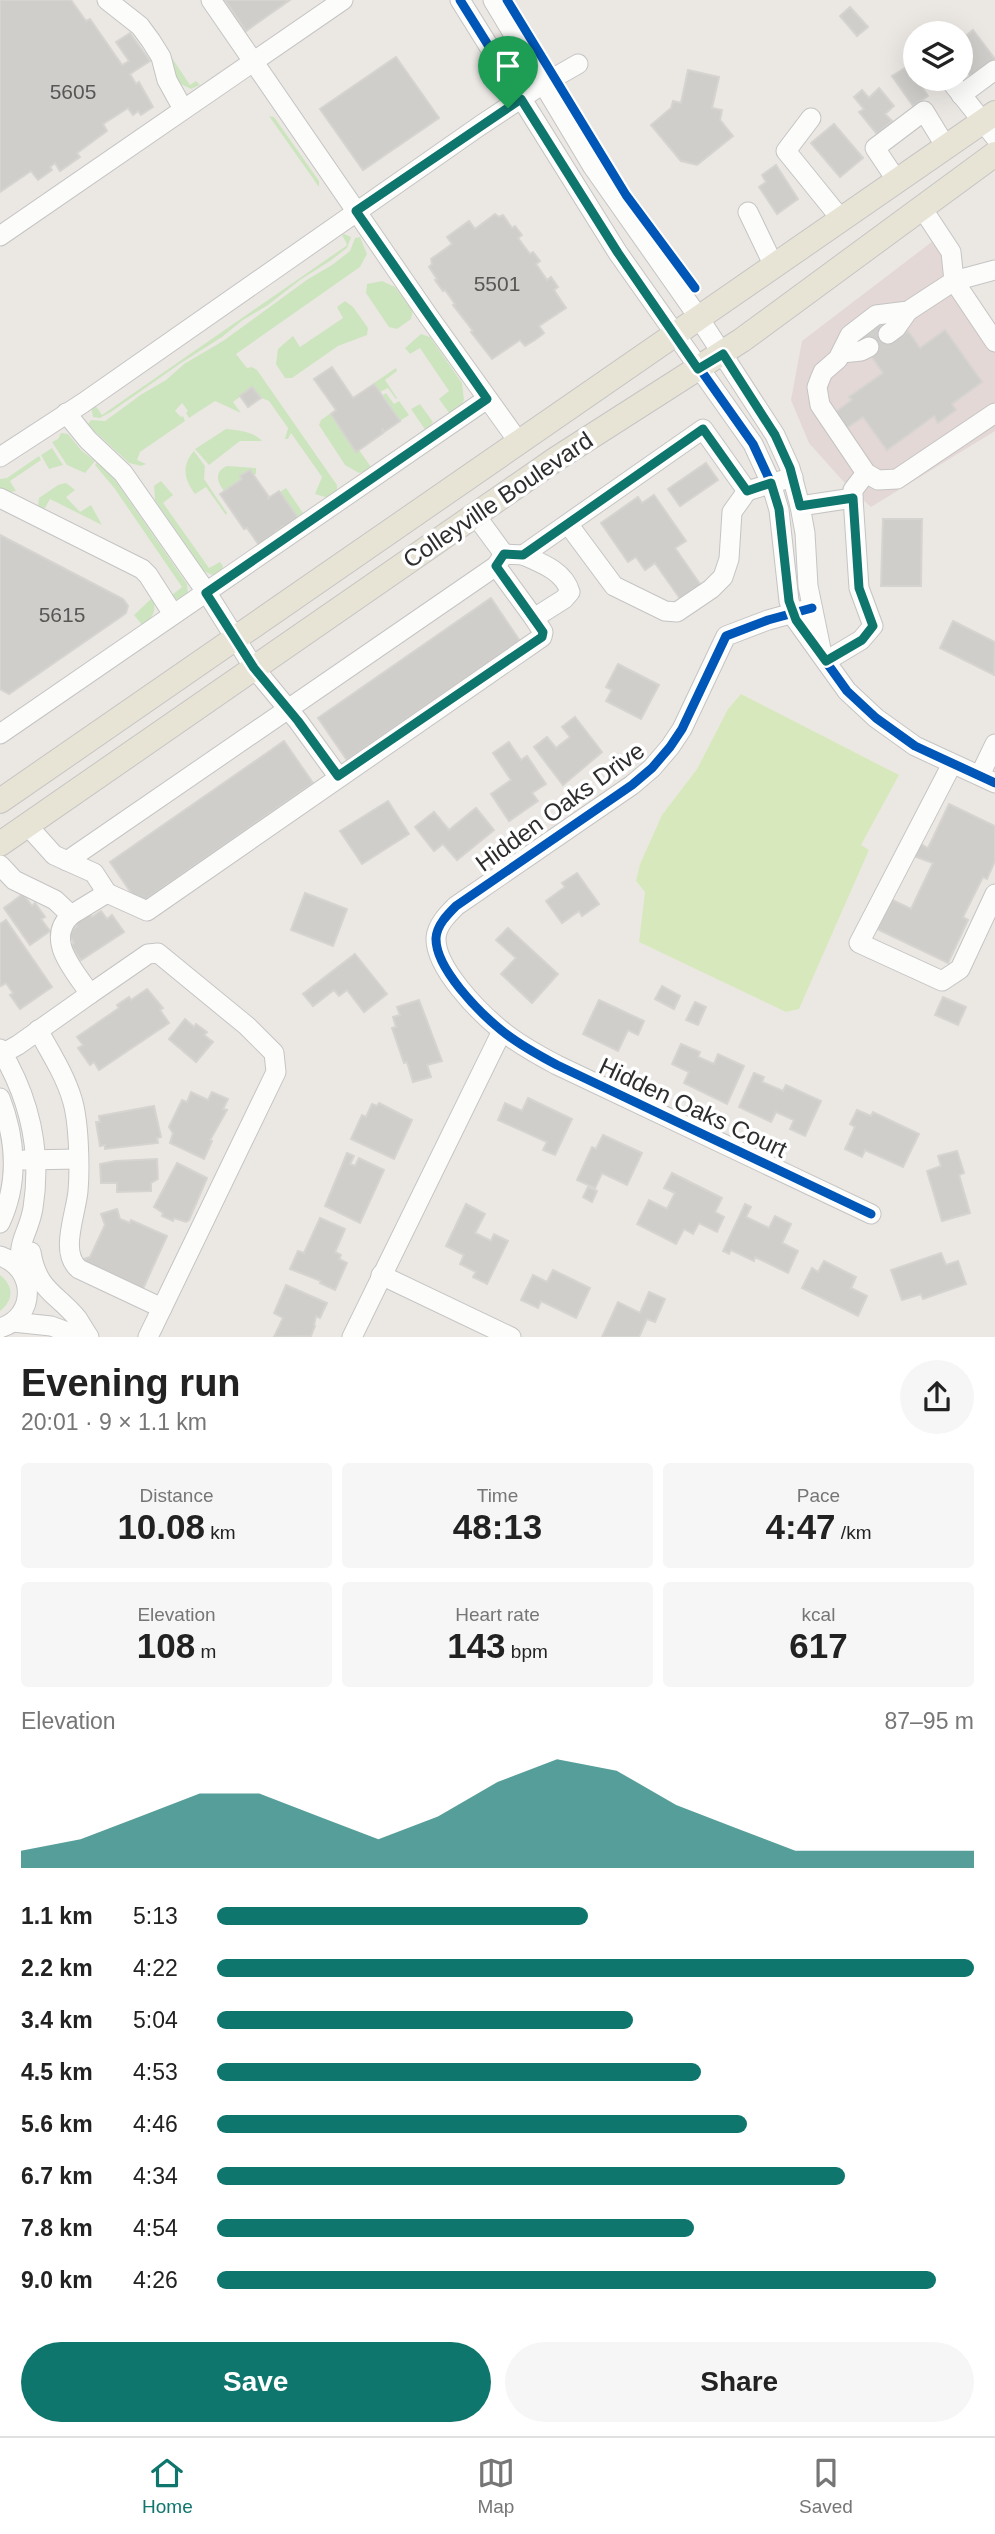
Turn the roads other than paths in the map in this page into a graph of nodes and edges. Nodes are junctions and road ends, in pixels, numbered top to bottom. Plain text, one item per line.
1 (107, 0) edge
2 (211, 0) edge
3 (343, 0) edge
4 (460, 0) edge
5 (493, 0) edge
6 (254, 62) junction
7 (578, 65) dead end
8 (995, 70) edge
9 (543, 84) junction
10 (958, 91) edge
11 (961, 95) junction
12 (521, 99) junction
13 (183, 109) junction
14 (811, 118) dead end
15 (991, 123) edge
16 (946, 147) junction
17 (995, 154) edge
18 (897, 181) junction
19 (922, 208) junction
20 (356, 211) junction
21 (748, 212) dead end
22 (841, 219) junction
23 (0, 236) edge
24 (774, 266) junction
25 (995, 270) edge
26 (954, 281) junction
27 (908, 312) junction
28 (699, 318) junction
29 (674, 334) junction
30 (888, 334) dead end
31 (995, 342) edge
32 (869, 347) dead end
33 (842, 353) junction
34 (723, 354) junction
35 (698, 369) junction
36 (487, 399) junction
37 (995, 412) edge
38 (66, 413) junction
39 (518, 441) junction
40 (0, 457) edge
41 (866, 474) junction
42 (793, 477) junction
43 (771, 483) junction
44 (747, 491) junction
45 (0, 498) edge
46 (853, 498) junction
47 (800, 506) junction
48 (475, 516) junction
49 (568, 524) junction
50 (508, 558) junction
51 (206, 593) junction
52 (803, 610) junction
53 (173, 614) junction
54 (534, 618) junction
55 (235, 640) junction
56 (825, 659) junction
57 (254, 668) junction
58 (288, 711) junction
59 (0, 734) edge
60 (995, 744) edge
61 (953, 764) junction
62 (338, 776) junction
63 (987, 779) edge
64 (2, 794) edge
65 (27, 825) junction
66 (0, 844) edge
67 (67, 861) junction
68 (0, 865) edge
69 (107, 893) junction
70 (995, 894) edge
71 (71, 915) junction
72 (90, 994) junction
73 (38, 1030) junction
74 (502, 1031) junction
75 (1, 1053) edge
76 (0, 1098) edge
77 (78, 1159) junction
78 (13, 1160) junction
79 (36, 1161) junction
80 (32, 1212) junction
81 (871, 1213) dead end
82 (0, 1223) edge
83 (0, 1256) edge
84 (381, 1275) junction
85 (27, 1283) junction
86 (162, 1308) junction
87 (7, 1325) edge
88 (85, 1337) edge
89 (148, 1337) edge
90 (352, 1337) edge
91 (512, 1337) edge

1 - 13 street
2 - 6 street
3 - 6 street
4 - 12 street
5 - 9 street
6 - 13 street
6 - 20 street
7 - 9 street
8 - 11 street
9 - 12 street
9 - 28 street
10 - 11 street
11 - 15 street
12 - 20 street
12 - 29 street
13 - 23 street
14 - 22 street
15 - 16 main road, Colleyville Boulevard
16 - 18 main road, Colleyville Boulevard
16 - 18 street
17 - 19 main road, Colleyville Boulevard
18 - 22 main road, Colleyville Boulevard
19 - 26 street
19 - 34 main road, Colleyville Boulevard
20 - 36 street
20 - 38 street
21 - 24 street
22 - 24 main road, Colleyville Boulevard
24 - 28 main road, Colleyville Boulevard
25 - 26 street
26 - 27 street
26 - 31 street
27 - 30 street
27 - 33 street
28 - 29 main road, Colleyville Boulevard
28 - 34 street
29 - 35 street
29 - 39 main road, Colleyville Boulevard
32 - 33 street
33 - 41 street
34 - 35 main road, Colleyville Boulevard
34 - 42 street
35 - 43 street
35 - 48 main road, Colleyville Boulevard
36 - 39 street
36 - 51 street
37 - 41 street
38 - 40 street
38 - 51 street
39 - 55 main road, Colleyville Boulevard
41 - 46 street
42 - 43 street
42 - 47 street
43 - 44 street
43 - 52 street
44 - 49 street
44 - 49 street
45 - 53 street
46 - 47 street
46 - 56 street
47 - 52 street
48 - 50 street
48 - 57 main road, Colleyville Boulevard
49 - 50 street
50 - 54 street
50 - 54 street
50 - 58 street
51 - 53 street
51 - 55 street
52 - 56 street
52 - 74 street, Hidden Oaks Drive
53 - 59 street
54 - 62 street
55 - 57 street
55 - 64 main road, Colleyville Boulevard
56 - 61 street
57 - 58 street
57 - 65 main road, Colleyville Boulevard
58 - 62 street
58 - 67 street
60 - 63 street
61 - 63 street
61 - 70 street
62 - 69 street
65 - 66 main road, Colleyville Boulevard
65 - 67 street
67 - 69 street
68 - 71 street
69 - 71 street
71 - 72 street
72 - 73 street
72 - 86 street
73 - 75 street
73 - 77 street
74 - 81 street, Hidden Oaks Court
74 - 84 street
75 - 79 street
76 - 78 street
77 - 79 street
77 - 86 street
78 - 79 street
78 - 82 street
79 - 80 street
80 - 85 street
80 - 88 street
83 - 85 street
84 - 90 street
84 - 91 street
85 - 87 street
85 - 88 street
86 - 89 street
87 - 88 street

